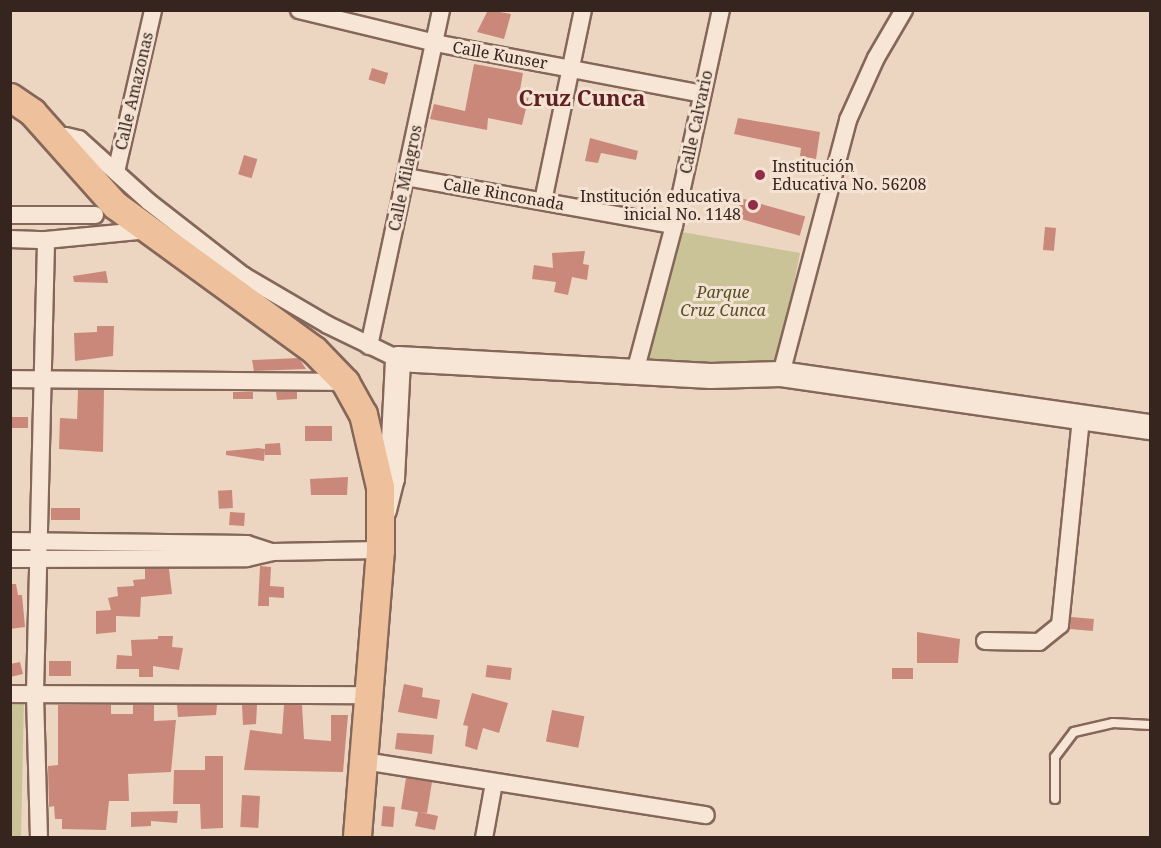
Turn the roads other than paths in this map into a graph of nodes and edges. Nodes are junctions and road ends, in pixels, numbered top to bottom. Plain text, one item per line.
1 (153, 10) edge
2 (300, 10) edge
3 (441, 10) edge
4 (583, 10) edge
5 (721, 10) edge
6 (904, 10) edge
7 (435, 43) junction
8 (571, 67) junction
9 (702, 94) junction
10 (10, 97) edge
11 (58, 141) junction
12 (116, 172) junction
13 (406, 177) junction
14 (543, 201) junction
15 (10, 215) edge
16 (95, 215) dead end
17 (674, 225) junction
18 (149, 230) junction
19 (10, 239) edge
20 (46, 240) junction
21 (239, 283) junction
22 (369, 346) junction
23 (398, 359) junction
24 (635, 372) junction
25 (781, 374) junction
26 (10, 380) edge
27 (41, 380) junction
28 (345, 382) junction
29 (1081, 417) junction
30 (1150, 427) edge
31 (380, 521) junction
32 (10, 541) edge
33 (38, 542) junction
34 (380, 550) junction
35 (158, 552) junction
36 (10, 559) edge
37 (37, 559) junction
38 (985, 641) dead end
39 (35, 693) junction
40 (10, 694) edge
41 (371, 695) junction
42 (1150, 725) edge
43 (364, 761) junction
44 (494, 783) junction
45 (1055, 799) dead end
46 (706, 815) dead end
47 (39, 837) edge
48 (357, 837) edge
49 (484, 837) edge

1 - 12 street, Calle Amazonas
2 - 7 street, Calle Kunser
3 - 7 street, Calle Milagros
4 - 8 street
5 - 9 street, Calle Calvario
6 - 25 street
7 - 8 street, Calle Kunser
7 - 13 street, Calle Milagros
8 - 9 street, Calle Kunser
8 - 14 street
9 - 17 street, Calle Calvario
10 - 11 main road
11 - 12 street
11 - 18 main road
12 - 21 street
13 - 14 street, Calle Rinconada
13 - 22 street, Calle Milagros
14 - 17 street, Calle Rinconada
15 - 16 street
17 - 24 street, Calle Calvario
18 - 20 street
18 - 21 main road
19 - 20 street
20 - 27 street
21 - 22 street
21 - 28 main road
22 - 23 street
23 - 24 street
23 - 31 street
24 - 25 street
25 - 29 street
26 - 27 street
27 - 28 street
27 - 33 street
28 - 31 main road
29 - 30 street
29 - 38 street
31 - 34 main road
32 - 33 street
33 - 35 street
33 - 37 street
34 - 35 street
34 - 41 main road
35 - 37 street
36 - 37 street
37 - 39 street
39 - 40 street
39 - 41 street
39 - 47 street
41 - 43 main road
42 - 45 lane
43 - 44 street
43 - 48 main road
44 - 46 street
44 - 49 street

